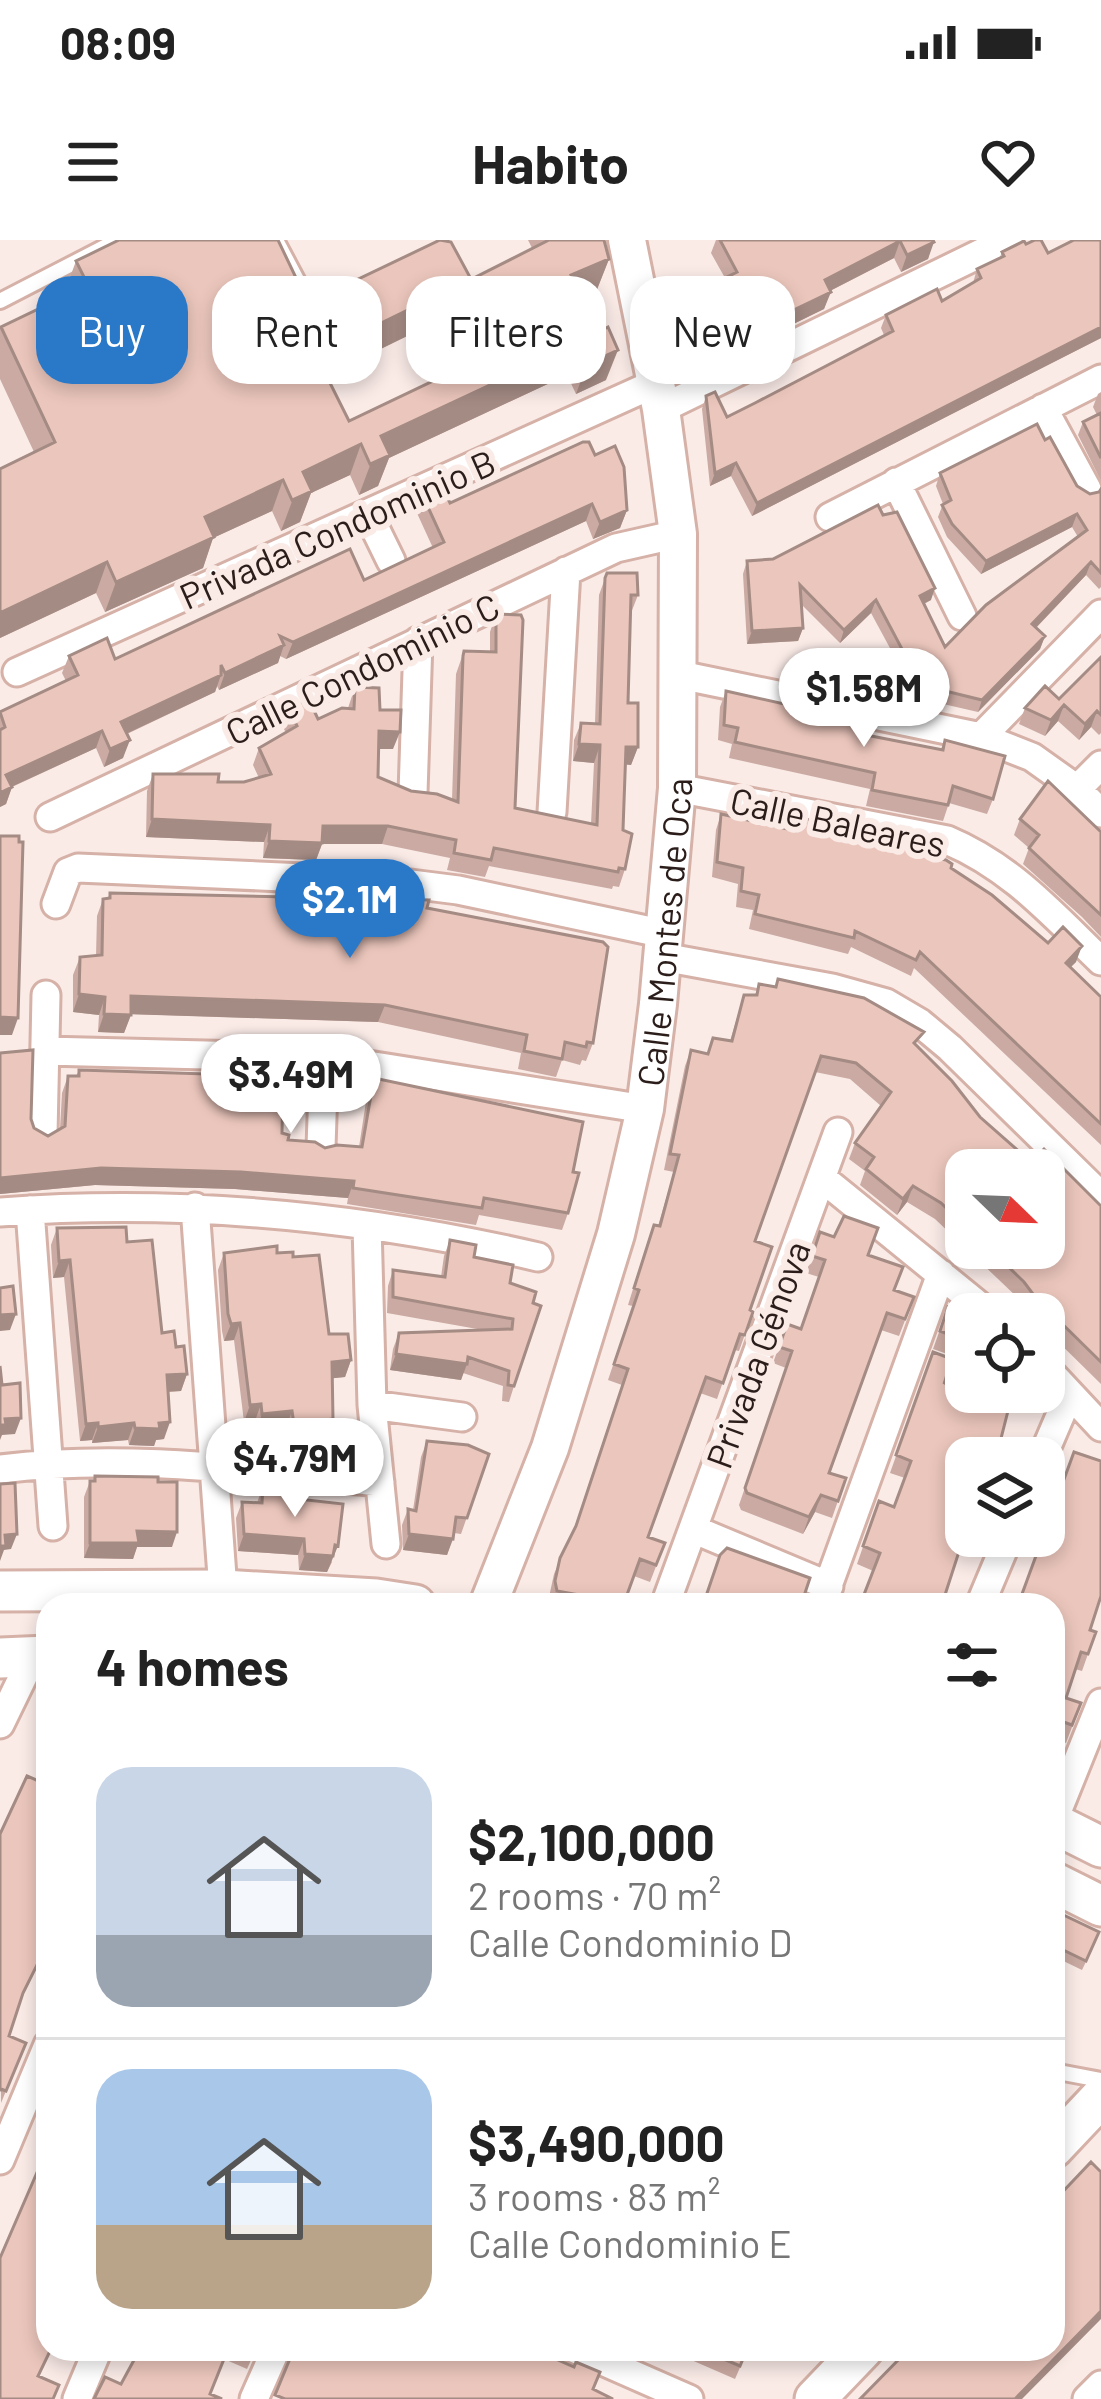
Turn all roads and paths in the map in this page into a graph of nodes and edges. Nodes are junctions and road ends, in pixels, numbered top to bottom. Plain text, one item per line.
1 (118, 240) edge
2 (276, 240) edge
3 (1008, 240) edge
4 (629, 241) edge
5 (297, 276) edge
6 (0, 301) edge
7 (1101, 379) edge
8 (658, 396) junction
9 (1043, 408) junction
10 (896, 482) junction
11 (1087, 489) edge
12 (368, 514) junction
13 (830, 517) dead end
14 (678, 534) junction
15 (391, 561) edge
16 (566, 571) junction
17 (1101, 614) edge
18 (962, 616) dead end
19 (418, 641) junction
20 (17, 672) dead end
21 (680, 675) junction
22 (981, 737) junction
23 (1101, 765) edge
24 (677, 788) junction
25 (1077, 789) junction
26 (412, 793) edge
27 (552, 812) edge
28 (1101, 813) edge
29 (50, 817) dead end
30 (56, 904) dead end
31 (664, 946) junction
32 (1101, 961) edge
33 (46, 995) dead end
34 (45, 1051) junction
35 (324, 1058) junction
36 (645, 1109) junction
37 (838, 1132) dead end
38 (44, 1135) edge
39 (321, 1147) edge
40 (821, 1178) junction
41 (1101, 1196) edge
42 (195, 1208) junction
43 (30, 1210) junction
44 (0, 1212) edge
45 (367, 1226) junction
46 (538, 1257) dead end
47 (941, 1274) junction
48 (964, 1293) edge
49 (1065, 1390) edge
50 (1069, 1395) junction
51 (372, 1405) junction
52 (462, 1417) dead end
53 (1101, 1427) edge
54 (1051, 1437) edge
55 (47, 1463) junction
56 (0, 1468) edge
57 (214, 1468) junction
58 (380, 1482) junction
59 (53, 1526) dead end
60 (693, 1529) junction
61 (386, 1544) dead end
62 (1000, 1557) edge
63 (223, 1590) junction
64 (0, 1592) edge
65 (274, 1593) edge
66 (493, 1593) edge
67 (669, 1593) edge
68 (819, 1593) edge
69 (826, 1593) edge
70 (985, 1593) edge
71 (27, 1657) edge
72 (1101, 1703) edge
73 (0, 1724) edge
74 (1065, 1793) edge
75 (1065, 1829) edge
76 (1101, 1847) edge
77 (1065, 1888) edge
78 (1101, 1906) edge
79 (36, 2073) edge
80 (1065, 2073) edge
81 (1101, 2080) edge
82 (1101, 2097) edge
83 (1065, 2135) edge
84 (0, 2160) edge
85 (93, 2361) edge
86 (270, 2361) edge
87 (602, 2361) edge
88 (851, 2361) edge
89 (1101, 2385) edge
90 (77, 2399) edge
91 (254, 2399) edge
92 (689, 2399) edge
93 (814, 2399) edge
94 (1088, 2399) edge

1 - 6 lane
2 - 5 lane
3 - 8 street, Privada Condominio B
4 - 8 street, Calle Montes de Oca
7 - 9 street
8 - 12 street, Privada Condominio B
8 - 14 street, Calle Montes de Oca
9 - 10 street
9 - 11 street
10 - 13 street
10 - 18 street
12 - 15 street
12 - 20 street, Privada Condominio B
14 - 16 street, Calle Condominio C
14 - 21 street, Calle Montes de Oca
16 - 19 street, Calle Condominio C
16 - 27 street
17 - 22 street
19 - 26 street
19 - 29 street, Calle Condominio C
21 - 22 street
21 - 24 street, Calle Montes de Oca
22 - 25 street
23 - 25 street
24 - 31 street, Calle Montes de Oca
24 - 32 street, Calle Baleares
25 - 28 street
30 - 31 street
31 - 36 street, Calle Montes de Oca
31 - 41 street
33 - 34 street
34 - 35 street
34 - 38 street
35 - 36 street
35 - 39 street
36 - 66 street, Calle Montes de Oca
37 - 40 street, Privada Génova
40 - 47 street
40 - 60 street, Privada Génova
42 - 43 street
42 - 45 street
42 - 57 street
43 - 44 street
43 - 55 street
45 - 46 street
45 - 51 street
47 - 48 street
47 - 69 street
49 - 50 street
50 - 53 street
50 - 54 street
51 - 52 street
51 - 58 street
55 - 56 street
55 - 57 street
55 - 59 street
57 - 58 street
57 - 63 street
58 - 61 street
60 - 67 street, Privada Génova
60 - 68 street
62 - 70 street
63 - 64 main road
63 - 65 main road
71 - 73 street
72 - 74 street
75 - 76 main road
77 - 78 main road
79 - 84 street
80 - 81 lane
82 - 83 main road
85 - 90 street
86 - 91 street
87 - 92 street
88 - 93 main road
89 - 94 street

